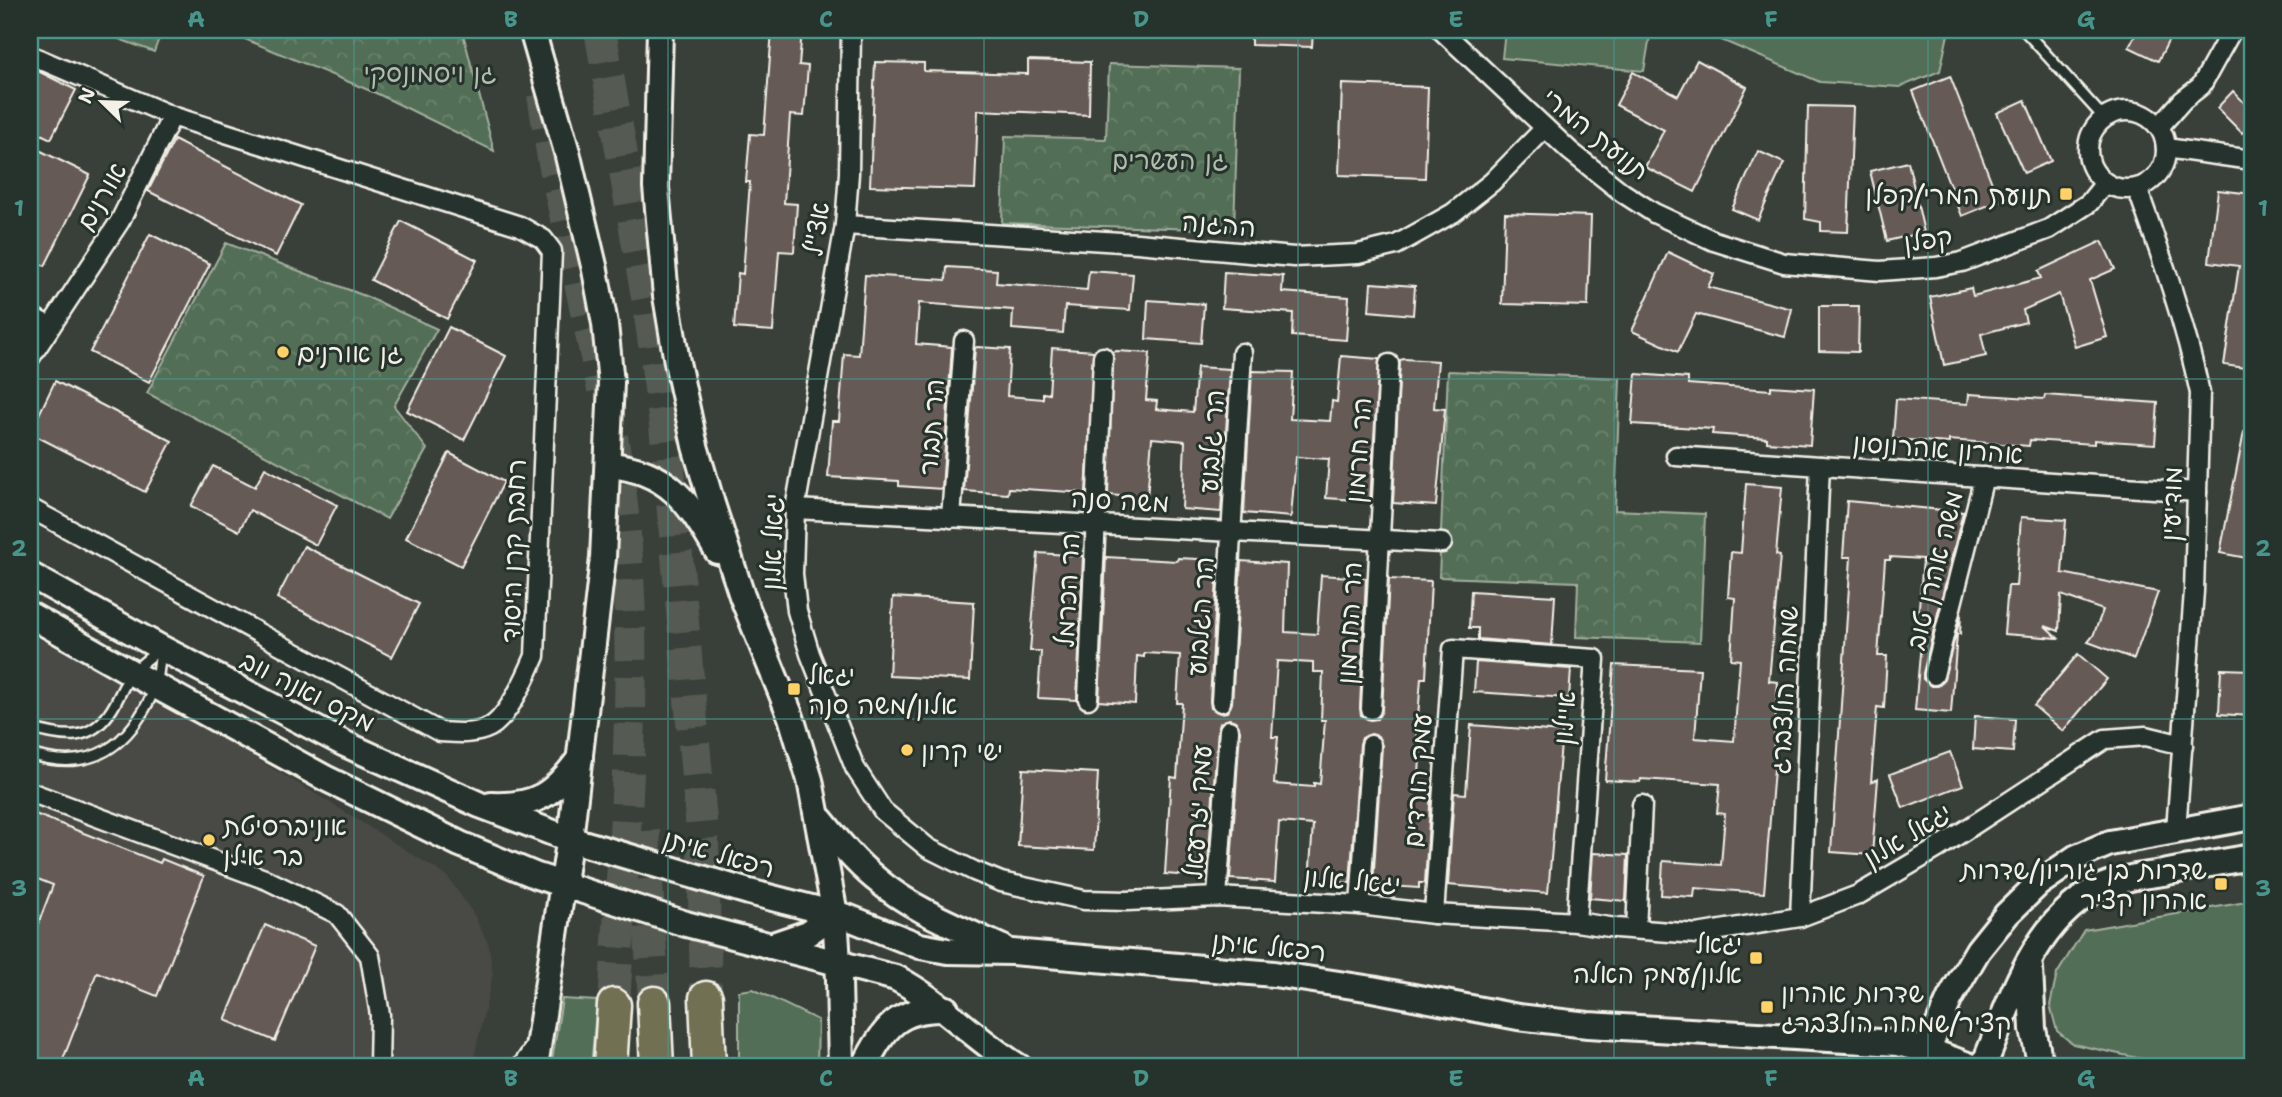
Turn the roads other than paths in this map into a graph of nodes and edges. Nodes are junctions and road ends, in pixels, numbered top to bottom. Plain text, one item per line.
1 (532, 30) edge
2 (660, 30) edge
3 (851, 30) edge
4 (1441, 30) edge
5 (2024, 30) edge
6 (2232, 30) edge
7 (30, 55) edge
8 (172, 116) junction
9 (2104, 118) junction
10 (2159, 127) junction
11 (1545, 128) junction
12 (2166, 148) junction
13 (2252, 160) edge
14 (2105, 183) junction
15 (2137, 188) junction
16 (845, 225) junction
17 (1738, 249) joint
18 (30, 316) edge
19 (49, 326) junction
20 (964, 341) dead end
21 (1242, 354) dead end
22 (1103, 357) dead end
23 (30, 358) edge
24 (1389, 364) dead end
25 (808, 434) joint
26 (1676, 456) dead end
27 (609, 465) junction
28 (1820, 466) junction
29 (1984, 477) junction
30 (2197, 492) junction
31 (30, 508) edge
32 (795, 509) junction
33 (951, 518) junction
34 (1096, 525) junction
35 (1231, 532) junction
36 (1378, 540) junction
37 (1442, 543) dead end
38 (30, 575) edge
39 (742, 596) junction
40 (30, 615) edge
41 (161, 648) junction
42 (1453, 649) joint
43 (132, 673) junction
44 (1934, 675) dead end
45 (156, 686) junction
46 (1088, 699) dead end
47 (1221, 702) dead end
48 (1371, 709) dead end
49 (30, 728) edge
50 (1229, 730) dead end
51 (2183, 745) junction
52 (1371, 746) dead end
53 (30, 754) edge
54 (580, 757) junction
55 (30, 792) edge
56 (480, 805) junction
57 (1642, 805) dead end
58 (819, 816) junction
59 (2252, 817) edge
60 (2176, 830) junction
61 (569, 839) junction
62 (2252, 856) edge
63 (561, 885) junction
64 (1217, 897) junction
65 (1360, 905) junction
66 (835, 914) junction
67 (1434, 914) junction
68 (1800, 917) junction
69 (1576, 922) junction
70 (1636, 929) junction
71 (769, 946) junction
72 (1012, 952) junction
73 (2030, 958) junction
74 (838, 964) junction
75 (706, 999) tunnel mouth
76 (654, 1003) tunnel mouth
77 (614, 1005) tunnel mouth
78 (946, 1009) junction
79 (540, 1032) junction
80 (1924, 1059) edge
81 (379, 1067) edge
82 (516, 1067) edge
83 (535, 1067) edge
84 (610, 1067) edge
85 (657, 1067) edge
86 (709, 1067) edge
87 (841, 1067) edge
88 (864, 1067) edge
89 (1019, 1067) edge
90 (1973, 1067) edge
91 (1983, 1067) edge
92 (2041, 1067) edge

1 - 27 main road
2 - 39 main road
3 - 16 street, אצ"ל
4 - 11 street, תנועת המרי
5 - 9 lane
6 - 10 street
7 - 8 street
8 - 19 street, אורנים
8 - 31 street, רחבת קרן היסוד
9 - 10 street
9 - 14 street
10 - 12 street
11 - 16 street, ההגנה
11 - 17 street, תנועת המרי
12 - 13 street
12 - 15 street
14 - 15 street
14 - 17 street, קפלן
15 - 30 street, מודיעין
16 - 25 street, אצ"ל
18 - 19 street
19 - 23 street, אורנים
20 - 33 street, הר תבור
21 - 35 street, הר גלבוע
22 - 34 street, הר הכרמל
24 - 36 street, הר חרמון
25 - 32 street, יגאל אלון
26 - 28 street, אהרון אהרונסון
27 - 39 main road
27 - 54 main road
28 - 29 street, אהרון אהרונסון
28 - 68 street, שמחה הולצברג
29 - 30 street, אהרון אהרונסון
29 - 44 street, משה אהרן טוב
30 - 51 street, מודיעין
32 - 33 street, משה סנה
32 - 64 street, יגאל אלון
33 - 34 street, משה סנה
34 - 35 street, משה סנה
34 - 46 street, הר הכרמל
35 - 36 street, משה סנה
35 - 47 street, הר הגלבוע
36 - 37 street, משה סנה
36 - 48 street, הר החרמון
38 - 41 main road, מקס ואנה ווב
39 - 58 main road
40 - 43 main road
41 - 43 lane
41 - 45 lane
41 - 56 main road, מקס ואנה ווב
42 - 67 street, עמק הורדים
42 - 69 street, איילון
43 - 45 main road
43 - 49 lane
45 - 53 lane
45 - 63 main road
50 - 64 street, עמק יזרעאל
51 - 60 street, מודיעין
51 - 68 street, יגאל אלון
52 - 65 street
54 - 56 main road
54 - 61 main road
55 - 81 street
56 - 61 main road, מקס ואנה ווב
57 - 70 street
58 - 66 main road
58 - 72 main road
59 - 60 main road
60 - 80 main road
61 - 63 main road
61 - 66 main road, רפאל איתן
62 - 73 main road
63 - 71 main road
63 - 79 main road
64 - 65 street, יגאל אלון
65 - 67 street, יגאל אלון
66 - 71 main road
66 - 72 main road, רפאל איתן
66 - 74 main road
67 - 69 street, יגאל אלון
68 - 70 street, יגאל אלון
69 - 70 street, יגאל אלון
71 - 74 main road
72 - 80 main road, רפאל איתן
73 - 91 main road
73 - 92 main road
74 - 78 main road
74 - 87 main road
75 - 86 highway
76 - 85 highway
77 - 84 highway
78 - 88 main road
78 - 89 main road
79 - 82 lane
79 - 83 main road
80 - 90 main road, רפאל איתן

